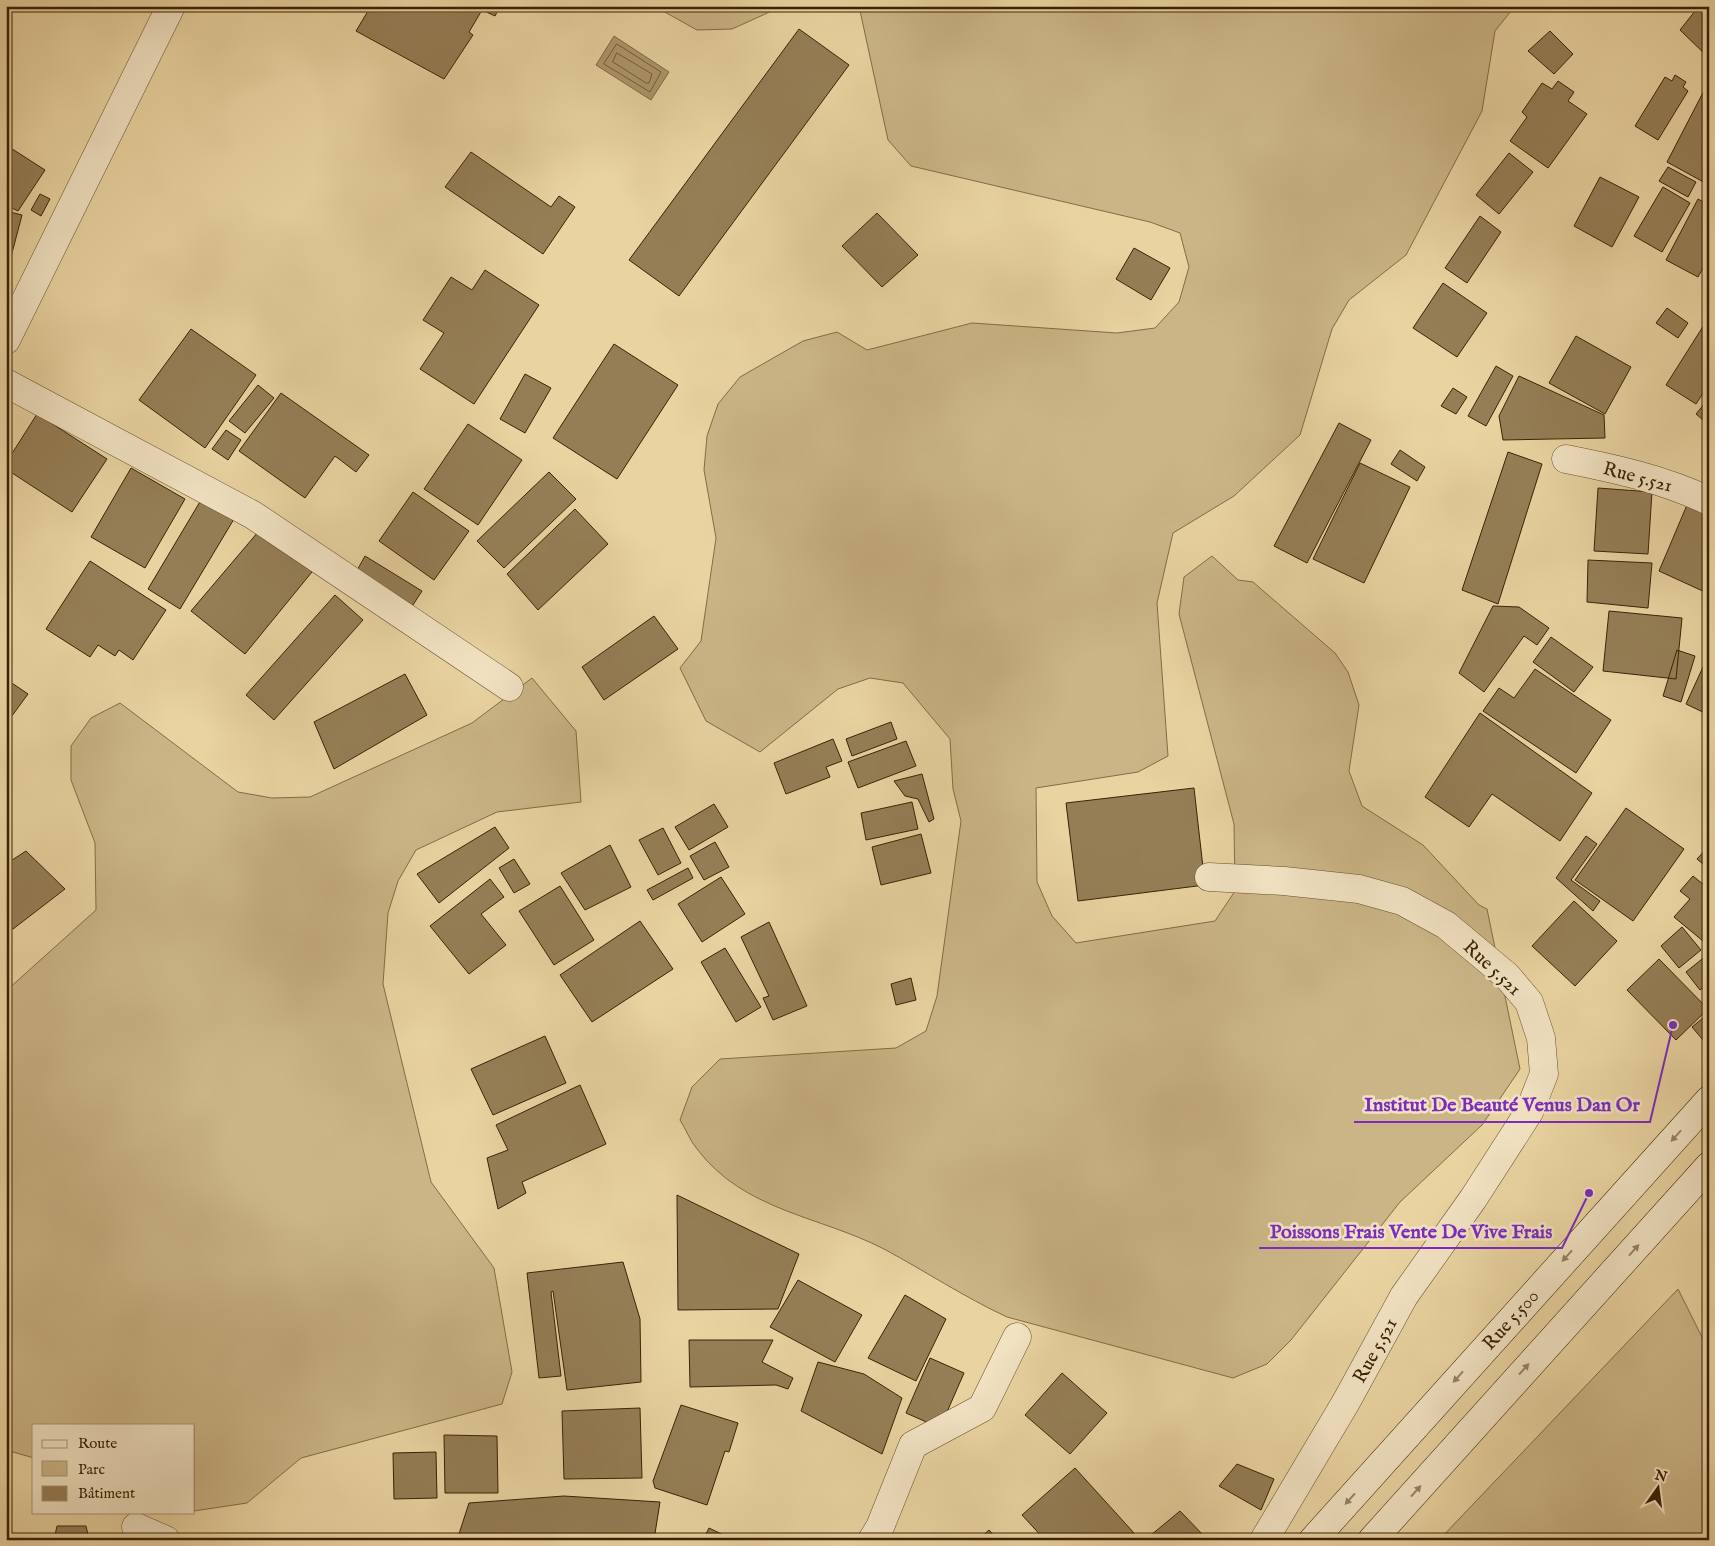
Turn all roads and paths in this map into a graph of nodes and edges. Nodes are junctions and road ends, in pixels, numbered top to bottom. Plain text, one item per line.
1 (171, 6) edge
2 (6, 340) edge
3 (6, 383) edge
4 (1566, 459) dead end
5 (1709, 501) edge
6 (509, 687) dead end
7 (1209, 877) dead end
8 (1709, 1100) edge
9 (1709, 1166) edge
10 (1017, 1337) dead end
11 (136, 1527) dead end
12 (166, 1540) edge
13 (872, 1540) edge
14 (1264, 1540) edge
15 (1313, 1540) edge
16 (1372, 1540) edge

1 - 2 street
3 - 6 street
4 - 5 street, Rue 5.521
7 - 14 street, Rue 5.521
8 -> 15 street, Rue 5.500
16 -> 9 street
10 - 13 street
11 - 12 street

